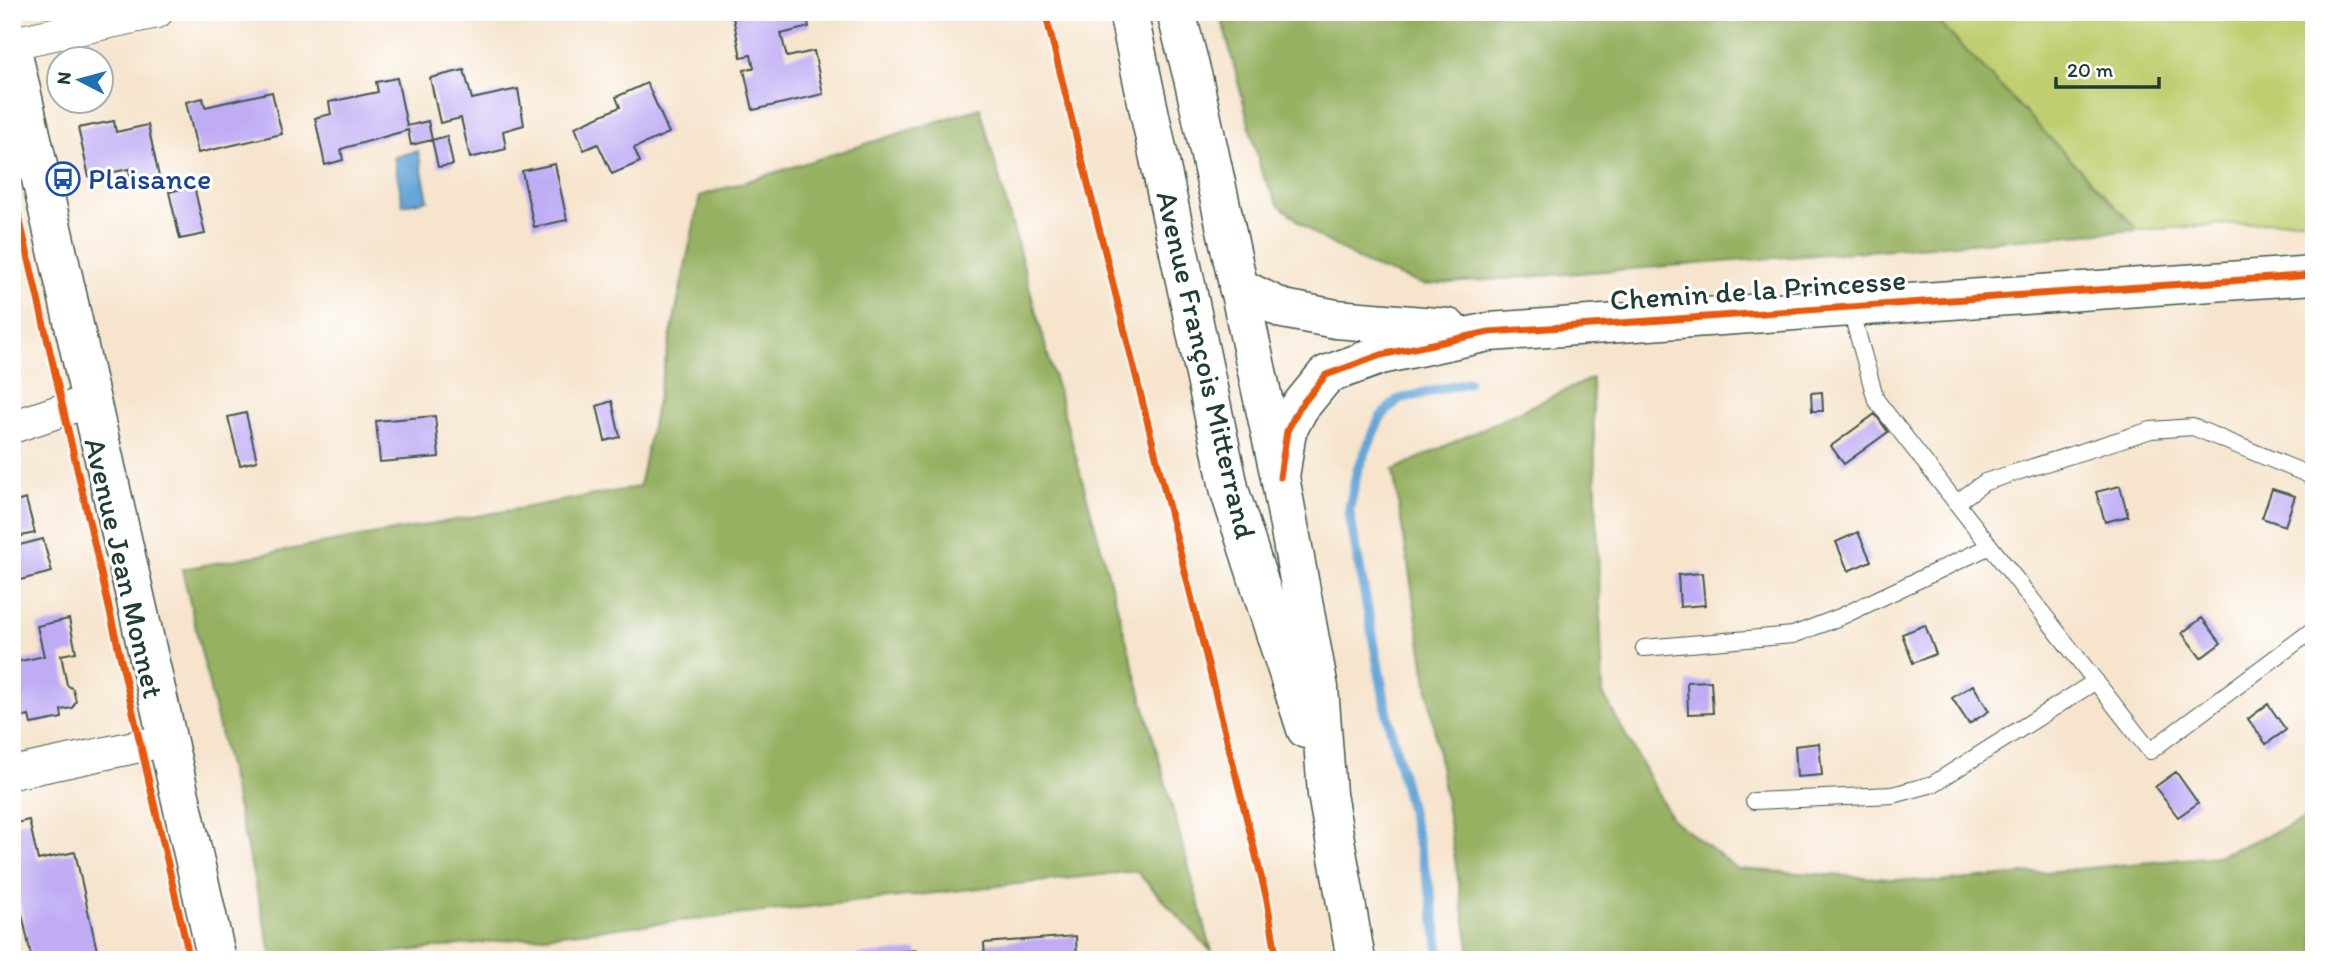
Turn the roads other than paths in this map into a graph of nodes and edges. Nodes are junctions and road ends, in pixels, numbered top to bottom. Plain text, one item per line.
1 (157, 12) edge
2 (1128, 12) edge
3 (1177, 12) edge
4 (12, 43) edge
5 (12, 50) edge
6 (17, 93) edge
7 (2314, 275) edge
8 (1238, 287) junction
9 (1850, 307) junction
10 (1489, 332) junction
11 (90, 401) junction
12 (12, 427) edge
13 (1280, 477) junction
14 (2314, 477) edge
15 (1956, 503) junction
16 (1990, 546) junction
17 (2314, 629) edge
18 (1644, 648) dead end
19 (2095, 681) junction
20 (167, 740) junction
21 (12, 773) edge
22 (1326, 794) junction
23 (1754, 801) dead end
24 (217, 960) edge
25 (1356, 960) edge

1 - 4 street
2 - 22 street, Avenue François Mitterrand
3 - 8 street, Avenue François Mitterrand
5 - 6 street
6 - 11 street
7 - 9 street, Chemin de la Princesse
8 - 10 street, Chemin de la Princesse
8 - 13 street, Avenue François Mitterrand
9 - 10 street, Chemin de la Princesse
9 - 15 lane
10 - 13 street, Chemin de la Princesse
11 - 12 street
11 - 20 street
13 - 22 street, Avenue François Mitterrand
14 - 15 lane
15 - 16 lane
16 - 18 lane
16 - 19 lane
17 - 19 lane
19 - 23 lane
20 - 21 street
20 - 24 street
22 - 25 street, Avenue François Mitterrand

